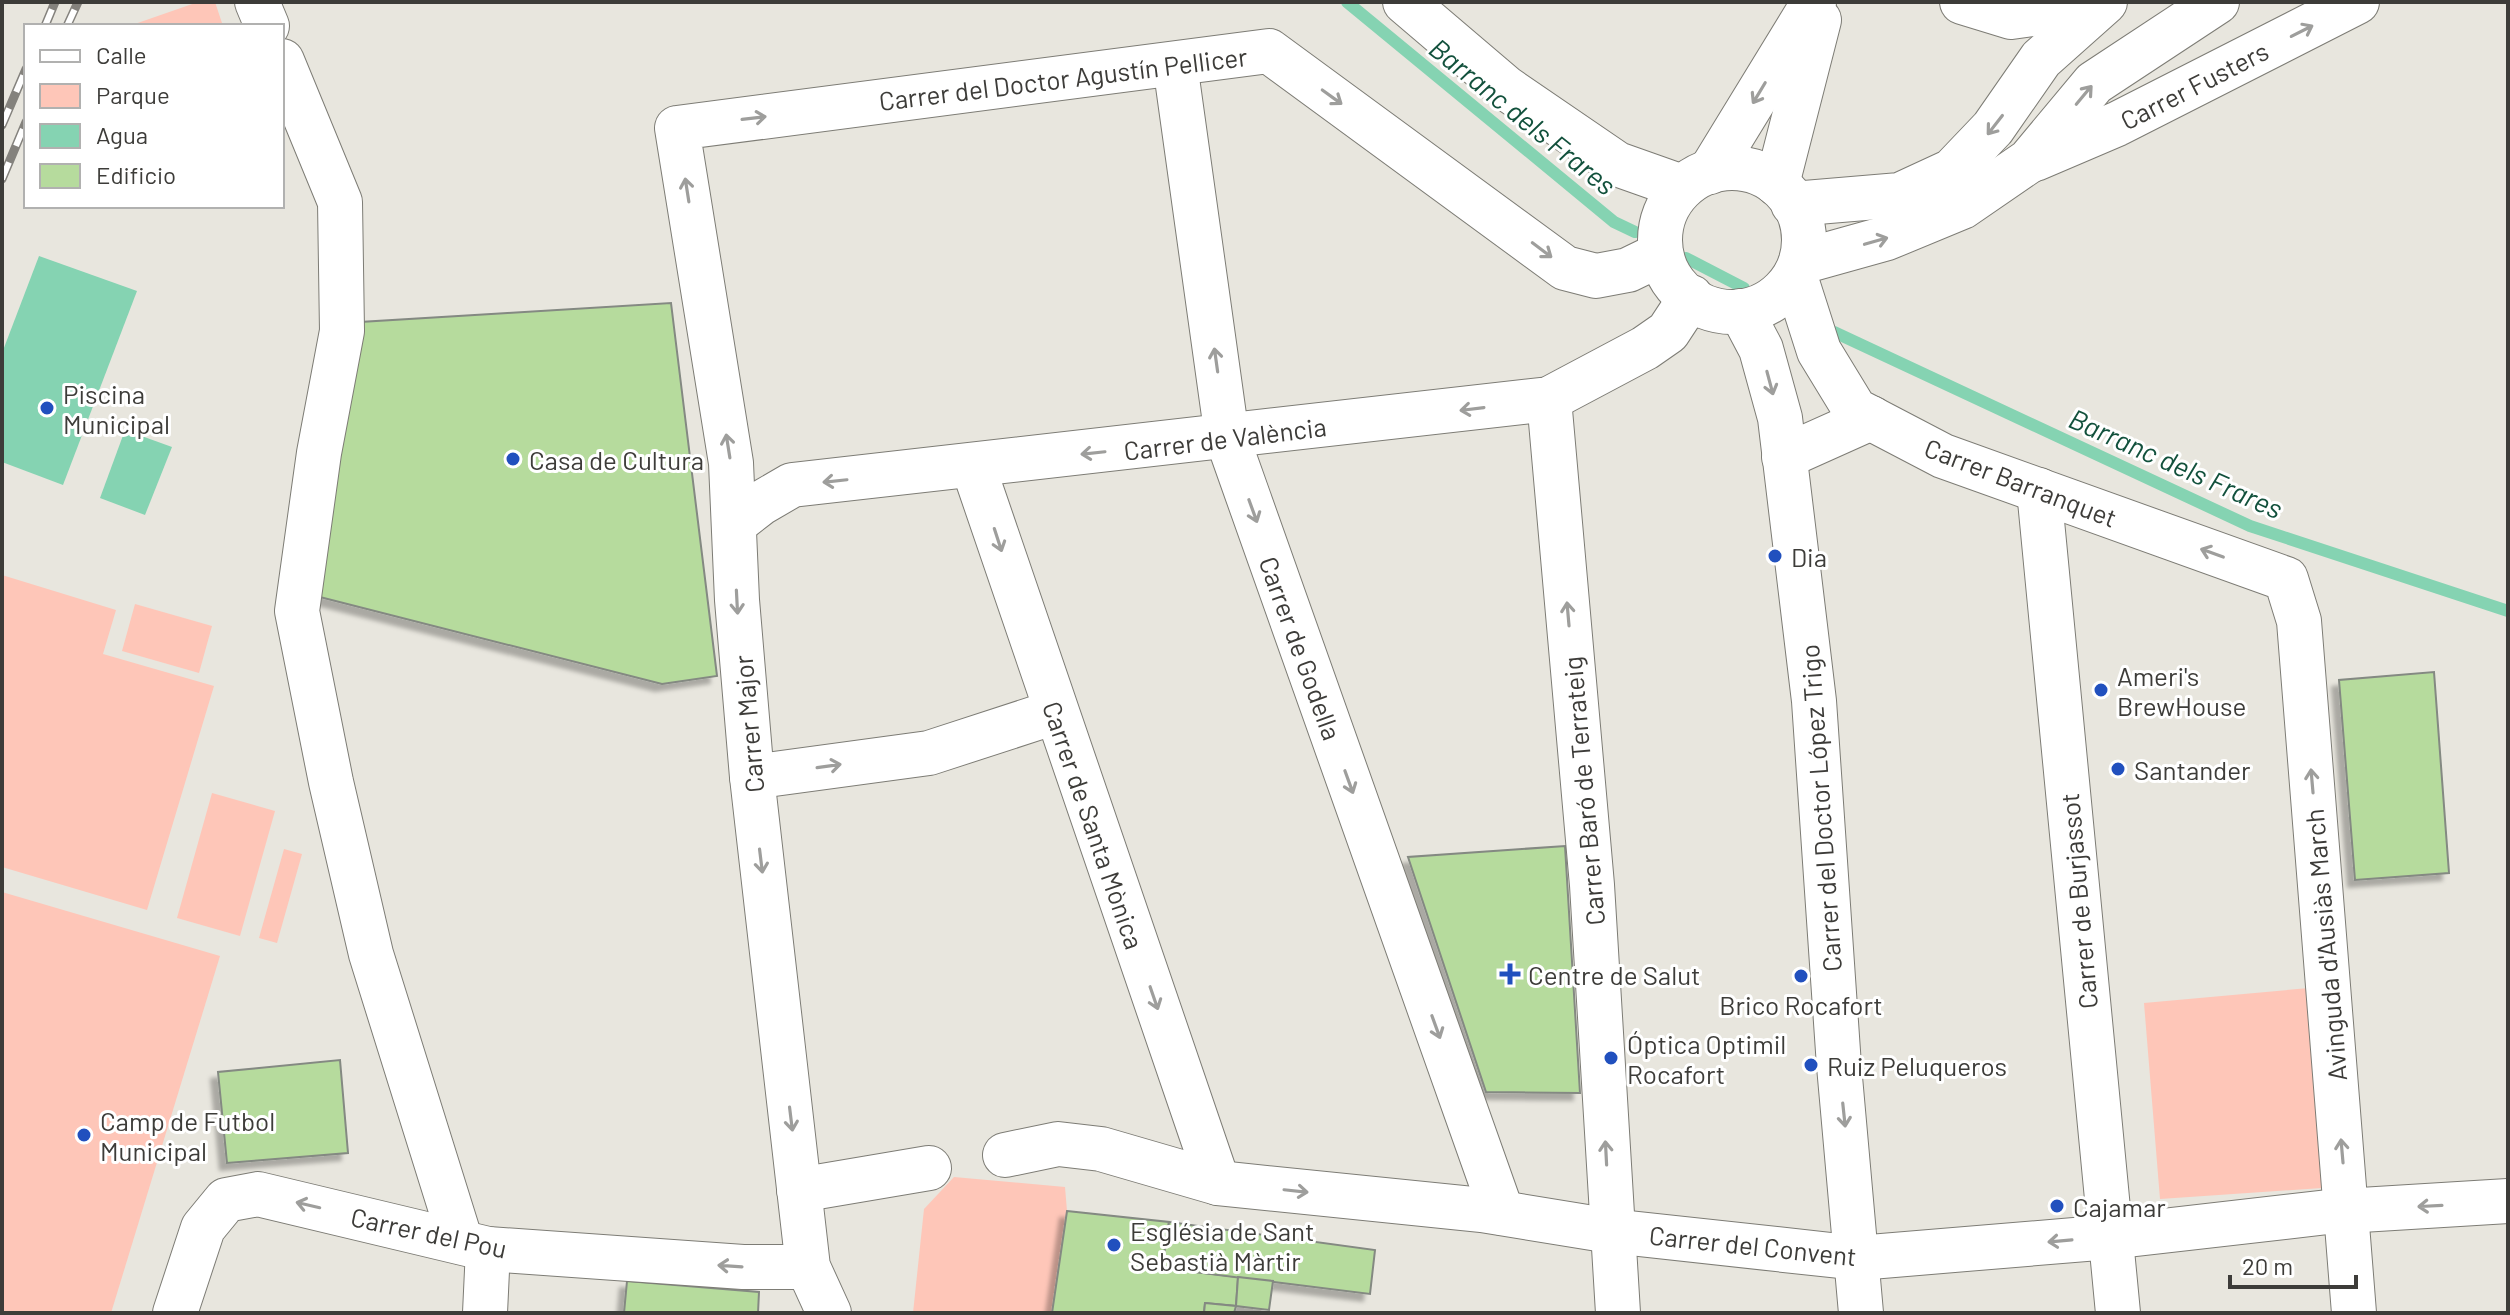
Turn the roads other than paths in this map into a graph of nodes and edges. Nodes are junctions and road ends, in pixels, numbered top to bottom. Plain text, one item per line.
1 (257, 2) edge
2 (1405, 2) edge
3 (1814, 2) edge
4 (1824, 2) edge
5 (1962, 2) edge
6 (2217, 2) edge
7 (2357, 2) edge
8 (2103, 3) edge
9 (266, 24) edge
10 (1175, 64) junction
11 (284, 66) edge
12 (677, 128) joint
13 (2029, 161) junction
14 (1696, 180) junction
15 (1785, 194) junction
16 (1661, 254) junction
17 (1798, 269) junction
18 (1691, 297) junction
19 (1741, 311) junction
20 (1549, 399) junction
21 (1871, 418) junction
22 (1227, 437) junction
23 (1784, 457) junction
24 (973, 466) junction
25 (2039, 490) junction
26 (734, 524) junction
27 (2286, 579) joint
28 (1055, 712) junction
29 (752, 777) junction
30 (1005, 1155) dead end
31 (929, 1168) dead end
32 (1218, 1183) junction
33 (799, 1190) junction
34 (2508, 1201) edge
35 (2346, 1211) junction
36 (1502, 1213) junction
37 (1611, 1231) junction
38 (2110, 1237) junction
39 (475, 1246) junction
40 (1858, 1258) junction
41 (808, 1267) junction
42 (175, 1313) edge
43 (485, 1313) edge
44 (829, 1313) edge
45 (1618, 1313) edge
46 (1861, 1313) edge
47 (2118, 1313) edge
48 (2354, 1313) edge

1 - 9 street
2 - 14 street
3 -> 14 street
4 - 15 street
5 - 8 street
13 -> 6 street, Carrer Fusters
13 -> 7 street, Carrer Fusters
8 -> 15 street
12 -> 10 street, Carrer del Doctor Agustín Pellicer
10 -> 16 street, Carrer del Doctor Agustín Pellicer
22 -> 10 street, Carrer de Godella
11 - 39 street
26 -> 12 street, Carrer Major
17 -> 13 street, Carrer Fusters
14 - 15 street
14 - 16 street
15 - 17 street
16 - 18 street
17 - 19 street
17 - 21 street, Carrer Barranquet
18 - 19 street
18 - 20 street, Carrer de València
19 -> 23 street, Carrer del Doctor López Trigo
20 -> 22 street, Carrer de València
37 -> 20 street, Carrer Baró de Terrateig
21 - 23 street
21 - 25 street, Carrer Barranquet
22 -> 24 street, Carrer de València
22 -> 36 street, Carrer de Godella
23 -> 40 street, Carrer del Doctor López Trigo
24 -> 26 street, Carrer de València
24 -> 28 street, Carrer de Santa Mònica
27 -> 25 street, Carrer Barranquet
25 - 38 street, Carrer de Burjassot
26 -> 29 street, Carrer Major
35 -> 27 street, Avinguda d'Ausiàs March
29 -> 28 street
28 -> 32 street, Carrer de Santa Mònica
29 -> 33 street, Carrer Major
30 - 32 street, Carrer del Convent
31 - 33 street
32 -> 36 street, Carrer del Convent
33 - 41 street, Carrer Major
34 -> 35 street, Carrer del Convent
35 - 38 street, Carrer del Convent
35 - 48 street, Avinguda d'Ausiàs March
36 - 37 street, Carrer del Convent
37 - 40 street, Carrer del Convent
37 - 45 street, Carrer Baró de Terrateig
38 -> 40 street, Carrer del Convent
38 - 47 street, Carrer de Burjassot
41 -> 39 street, Carrer del Pou
39 -> 42 street, Carrer del Pou
39 - 43 street
40 - 46 street, Carrer del Doctor López Trigo
41 - 44 street, Carrer Major

